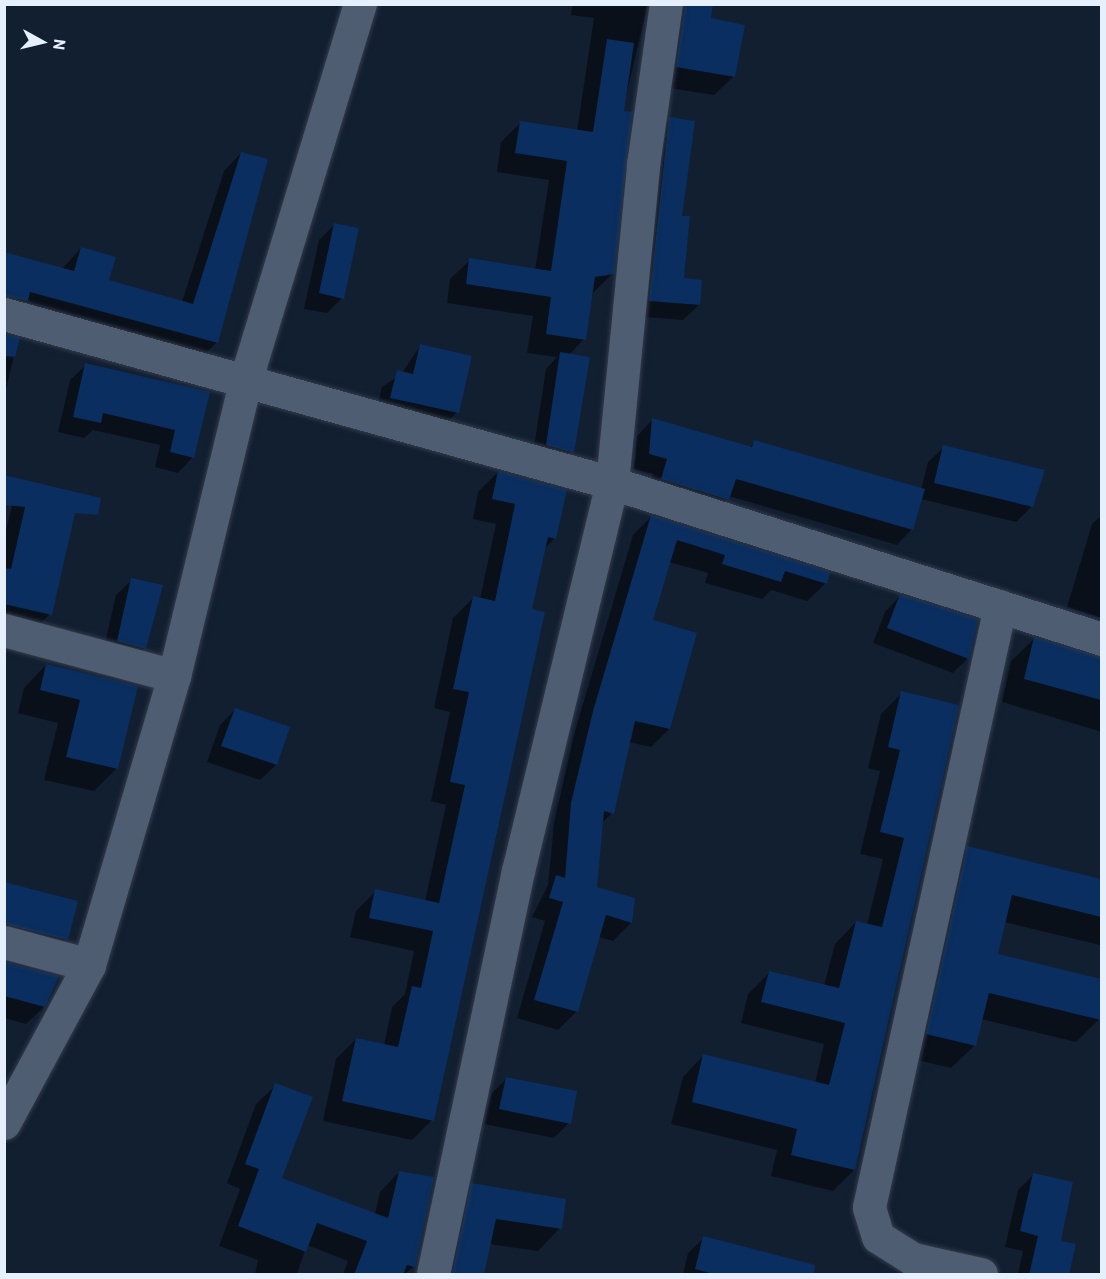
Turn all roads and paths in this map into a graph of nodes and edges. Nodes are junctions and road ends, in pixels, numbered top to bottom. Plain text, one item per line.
1 (360, 4) edge
2 (666, 4) edge
3 (4, 314) edge
4 (245, 382) junction
5 (612, 483) junction
6 (1000, 606) junction
7 (4, 630) edge
8 (1101, 639) edge
9 (174, 676) junction
10 (4, 942) edge
11 (89, 965) junction
12 (4, 1123) edge
13 (433, 1275) edge
14 (981, 1275) edge

1 - 4 street
2 - 5 street
3 - 4 street
4 - 5 street
4 - 9 street
5 - 6 street
5 - 13 street
6 - 8 street
6 - 14 street
7 - 9 street
9 - 11 street
10 - 11 street
11 - 12 street

